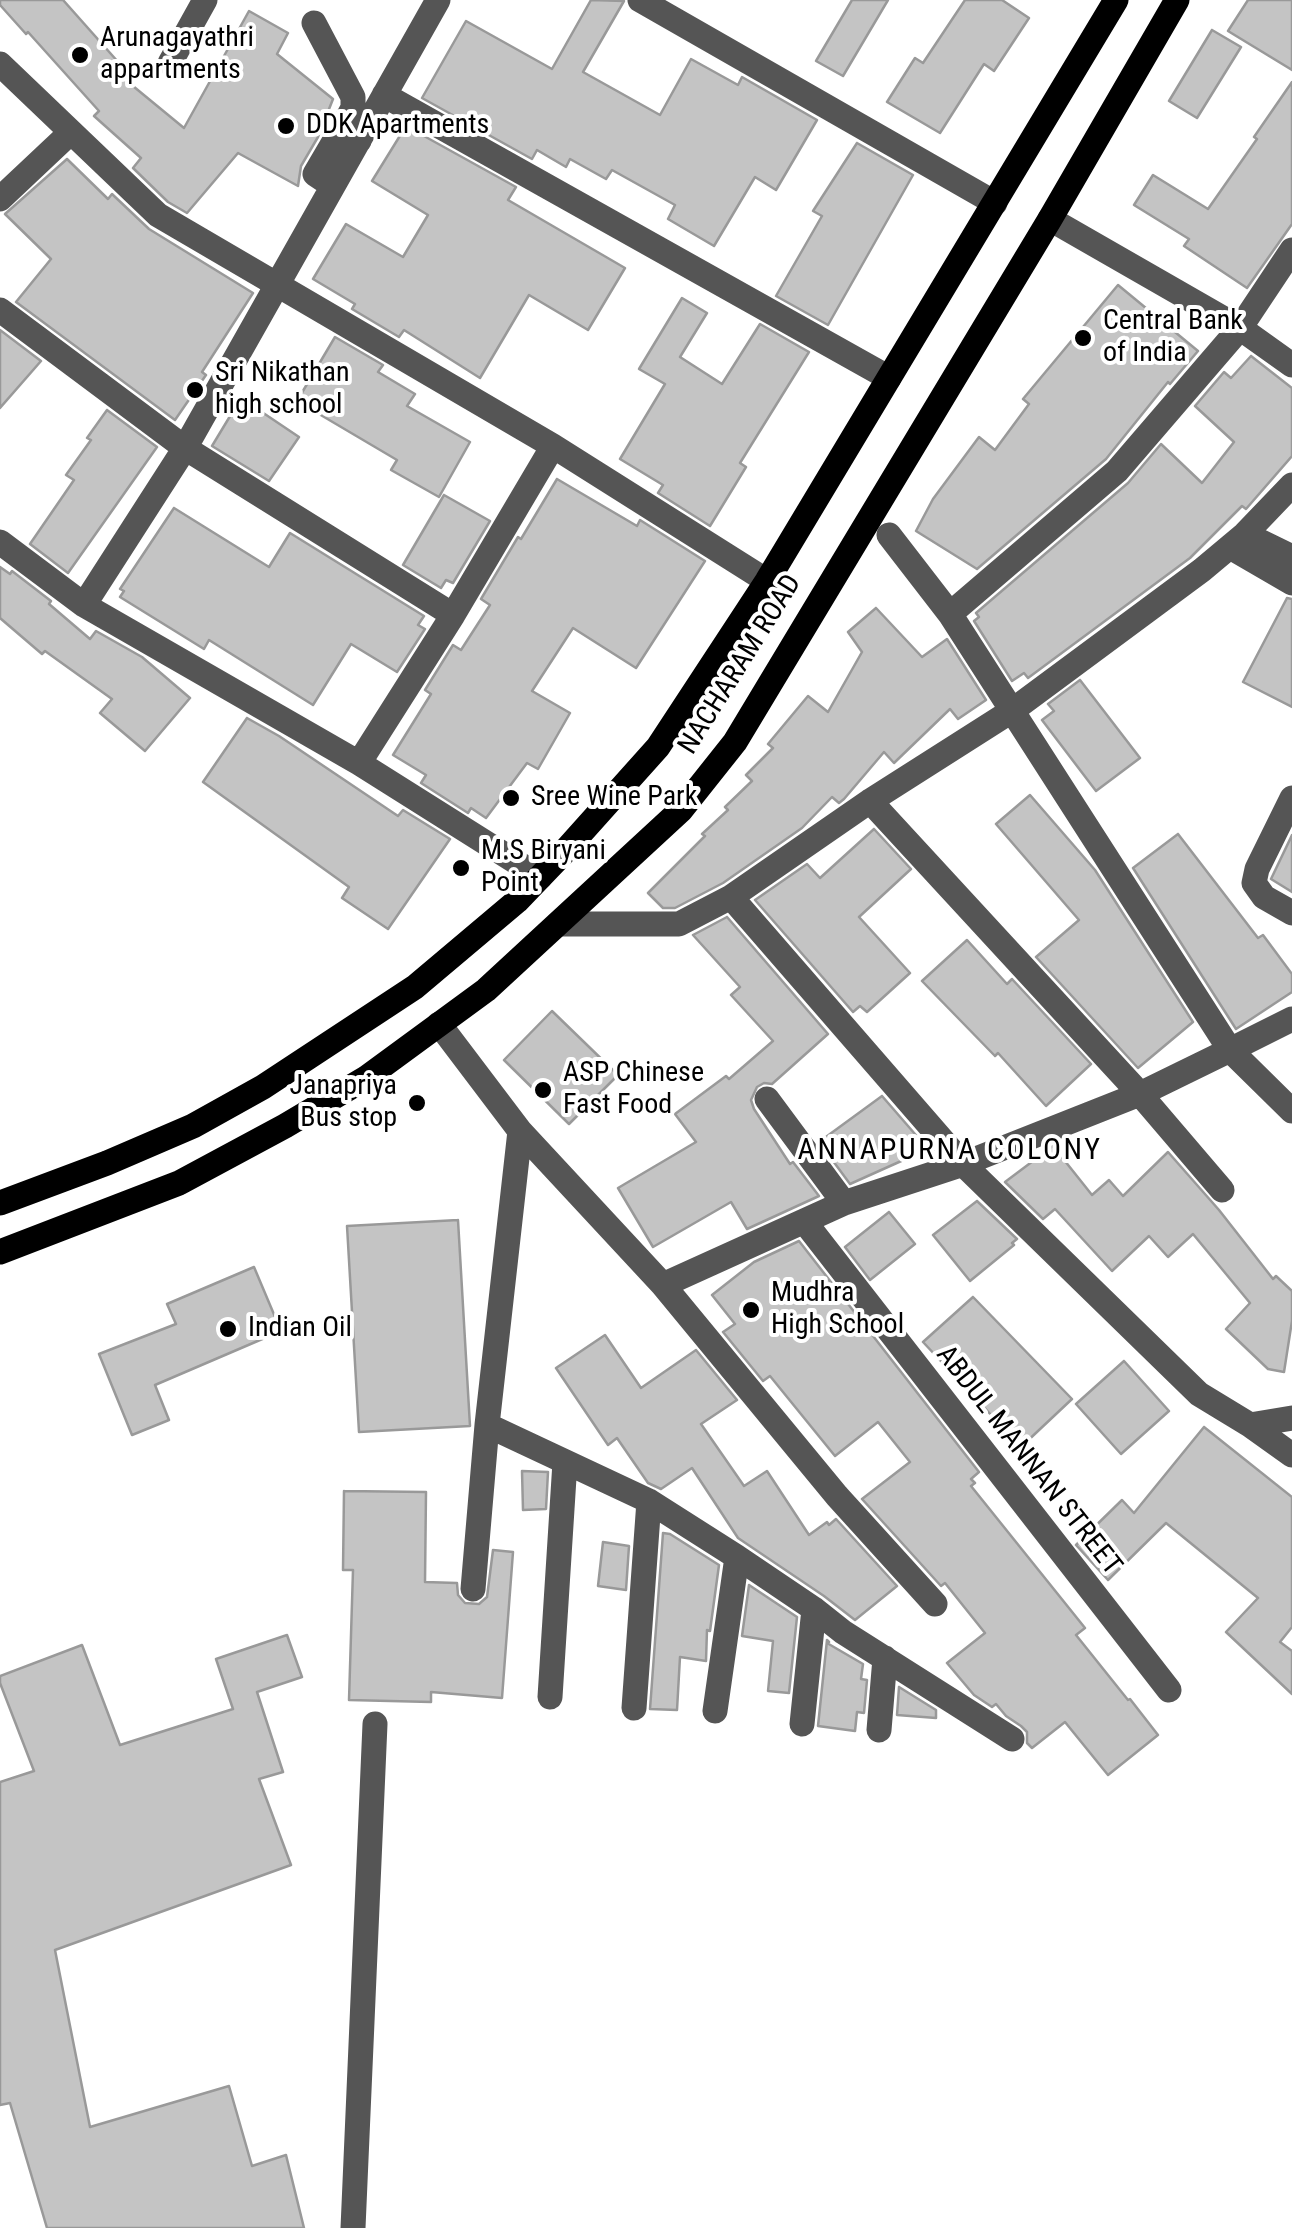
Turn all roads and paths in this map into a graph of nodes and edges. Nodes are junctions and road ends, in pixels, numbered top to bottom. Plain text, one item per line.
1 (205, 0) edge
2 (438, 0) edge
3 (640, 0) edge
4 (1116, 0) edge
5 (1177, 0) edge
6 (314, 23) dead end
7 (170, 63) dead end
8 (0, 64) edge
9 (384, 94) junction
10 (70, 133) junction
11 (350, 134) junction
12 (0, 199) edge
13 (995, 204) junction
14 (1050, 219) junction
15 (1292, 250) edge
16 (277, 286) junction
17 (0, 310) edge
18 (1240, 328) junction
19 (1292, 365) edge
20 (889, 378) junction
21 (553, 446) junction
22 (185, 448) junction
23 (1292, 485) edge
24 (890, 535) dead end
25 (1238, 540) junction
26 (0, 542) edge
27 (1292, 558) edge
28 (767, 581) junction
29 (1292, 583) edge
30 (84, 605) junction
31 (453, 614) junction
32 (950, 614) junction
33 (1013, 710) junction
34 (359, 763) junction
35 (1292, 798) edge
36 (870, 801) junction
37 (540, 877) junction
38 (731, 897) junction
39 (1292, 913) edge
40 (558, 924) junction
41 (1292, 1019) edge
42 (439, 1024) junction
43 (1230, 1050) junction
44 (1140, 1094) junction
45 (767, 1098) dead end
46 (1292, 1111) edge
47 (520, 1131) junction
48 (963, 1164) junction
49 (1222, 1190) dead end
50 (0, 1203) edge
51 (844, 1203) junction
52 (804, 1220) junction
53 (0, 1252) edge
54 (663, 1285) junction
55 (1292, 1418) edge
56 (1250, 1425) junction
57 (487, 1426) junction
58 (1292, 1455) edge
59 (565, 1462) junction
60 (650, 1502) junction
61 (737, 1556) junction
62 (473, 1590) dead end
63 (935, 1604) dead end
64 (814, 1608) junction
65 (885, 1658) junction
66 (1168, 1690) dead end
67 (550, 1697) dead end
68 (634, 1708) dead end
69 (714, 1712) dead end
70 (376, 1724) dead end
71 (802, 1724) dead end
72 (879, 1730) dead end
73 (1012, 1739) dead end
74 (353, 2228) edge

1 - 7 street
2 - 9 street
3 - 13 street
4 - 13 main road, NACHARAM ROAD
5 - 14 main road, NACHARAM ROAD
6 - 11 street
8 - 10 street
9 - 11 street
9 - 20 street
10 - 12 street
10 - 16 street
11 - 16 street
13 - 20 main road, NACHARAM ROAD
14 - 18 street
14 - 40 main road, NACHARAM ROAD
15 - 18 street
16 - 21 street
16 - 22 street
17 - 22 street
18 - 19 street
18 - 32 street
20 - 28 main road, NACHARAM ROAD
21 - 28 street
21 - 31 street
22 - 30 street
22 - 31 street
23 - 25 street
24 - 32 street
25 - 27 street
25 - 29 street
25 - 33 street
26 - 30 street
28 - 37 main road, NACHARAM ROAD
30 - 34 street
31 - 34 street
32 - 33 street
33 - 36 street
33 - 43 street
34 - 37 street
35 - 39 street
36 - 38 street
36 - 44 street
37 - 50 main road, NACHARAM ROAD
38 - 40 street
38 - 48 street
40 - 42 main road, NACHARAM ROAD
41 - 43 street
42 - 47 street
42 - 53 main road, NACHARAM ROAD
43 - 44 street
43 - 46 street
44 - 48 street
44 - 49 street
45 - 51 street
47 - 54 street
47 - 57 street
48 - 51 street
48 - 56 street
51 - 52 street
52 - 54 street
52 - 66 street, ABDUL MANNAN STREET
54 - 63 street
55 - 56 street
56 - 58 street
57 - 59 street
57 - 62 street
59 - 60 street
59 - 67 street
60 - 61 street
60 - 68 street
61 - 64 street
61 - 69 street
64 - 65 street
64 - 71 street
65 - 72 street
65 - 73 street
70 - 74 street

